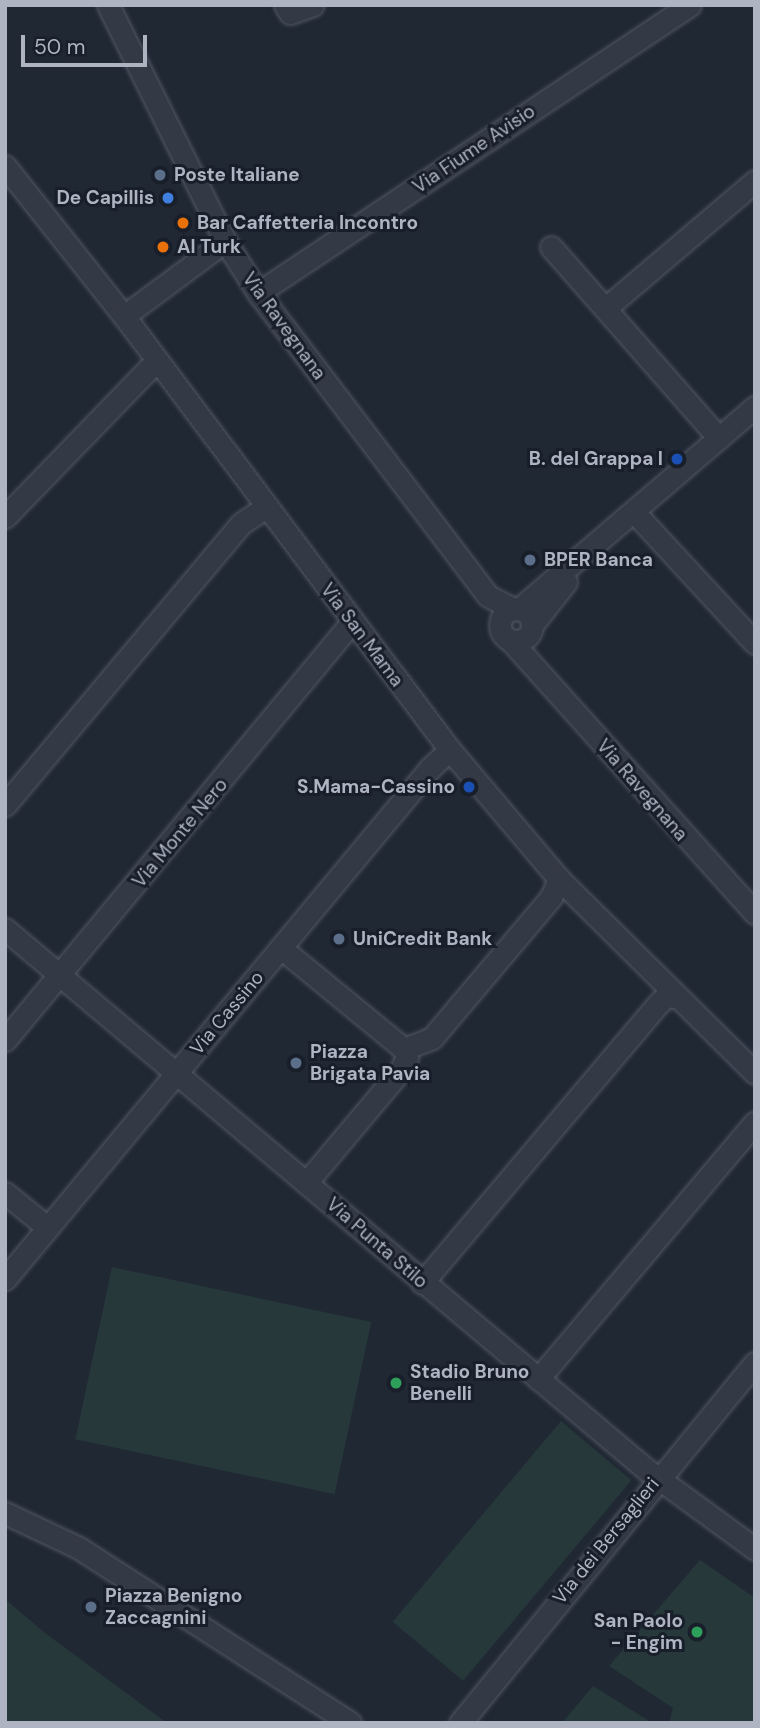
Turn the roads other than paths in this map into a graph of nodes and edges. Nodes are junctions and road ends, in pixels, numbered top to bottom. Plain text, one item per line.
1 (108, 5) edge
2 (285, 5) edge
3 (313, 5) edge
4 (690, 5) edge
5 (5, 166) edge
6 (755, 181) edge
7 (225, 241) junction
8 (551, 247) dead end
9 (258, 293) junction
10 (607, 307) junction
11 (124, 316) junction
12 (155, 362) junction
13 (755, 407) edge
14 (719, 438) junction
15 (267, 506) junction
16 (635, 513) junction
17 (5, 517) edge
18 (351, 623) junction
19 (521, 624) junction
20 (754, 640) edge
21 (450, 750) junction
22 (5, 805) edge
23 (559, 878) junction
24 (755, 913) edge
25 (5, 929) edge
26 (281, 948) junction
27 (61, 976) junction
28 (675, 997) junction
29 (5, 1040) edge
30 (404, 1049) junction
31 (177, 1072) junction
32 (755, 1073) edge
33 (755, 1122) edge
34 (306, 1183) junction
35 (5, 1193) edge
36 (48, 1228) junction
37 (5, 1279) edge
38 (422, 1283) junction
39 (755, 1362) edge
40 (538, 1379) junction
41 (657, 1478) junction
42 (5, 1513) edge
43 (755, 1549) edge
44 (351, 1723) edge
45 (460, 1723) edge

1 - 7 street, Via Ravegnana
2 - 3 street
4 - 9 street, Via Fiume Avisio
5 - 11 street, Via San Mama
6 - 10 street
7 - 9 street, Via Ravegnana
7 - 11 street
8 - 10 street
9 - 19 street, Via Ravegnana
10 - 14 street
11 - 12 street, Via San Mama
12 - 15 street, Via San Mama
12 - 17 street
13 - 14 street
14 - 16 street
15 - 18 street, Via San Mama
15 - 22 street
16 - 19 street
16 - 20 street
18 - 21 street, Via San Mama
18 - 27 street, Via Monte Nero
19 - 24 street, Via Ravegnana
21 - 23 street, Via San Mama
21 - 26 street, Via Cassino
23 - 28 street, Via San Mama
23 - 30 street
25 - 27 street, Via Punta Stilo
26 - 30 street
26 - 31 street, Via Cassino
27 - 29 street, Via Monte Nero
27 - 31 street, Via Punta Stilo
28 - 32 street, Via San Mama
28 - 38 street
30 - 34 street
31 - 34 street, Via Punta Stilo
31 - 36 street, Via Cassino
33 - 40 street
34 - 38 street, Via Punta Stilo
35 - 36 street
36 - 37 street, Via Cassino
38 - 40 street, Via Punta Stilo
39 - 41 street, Via dei Bersaglieri
40 - 41 street, Via Punta Stilo
41 - 43 street, Via Punta Stilo
41 - 45 street, Via dei Bersaglieri
42 - 44 street

